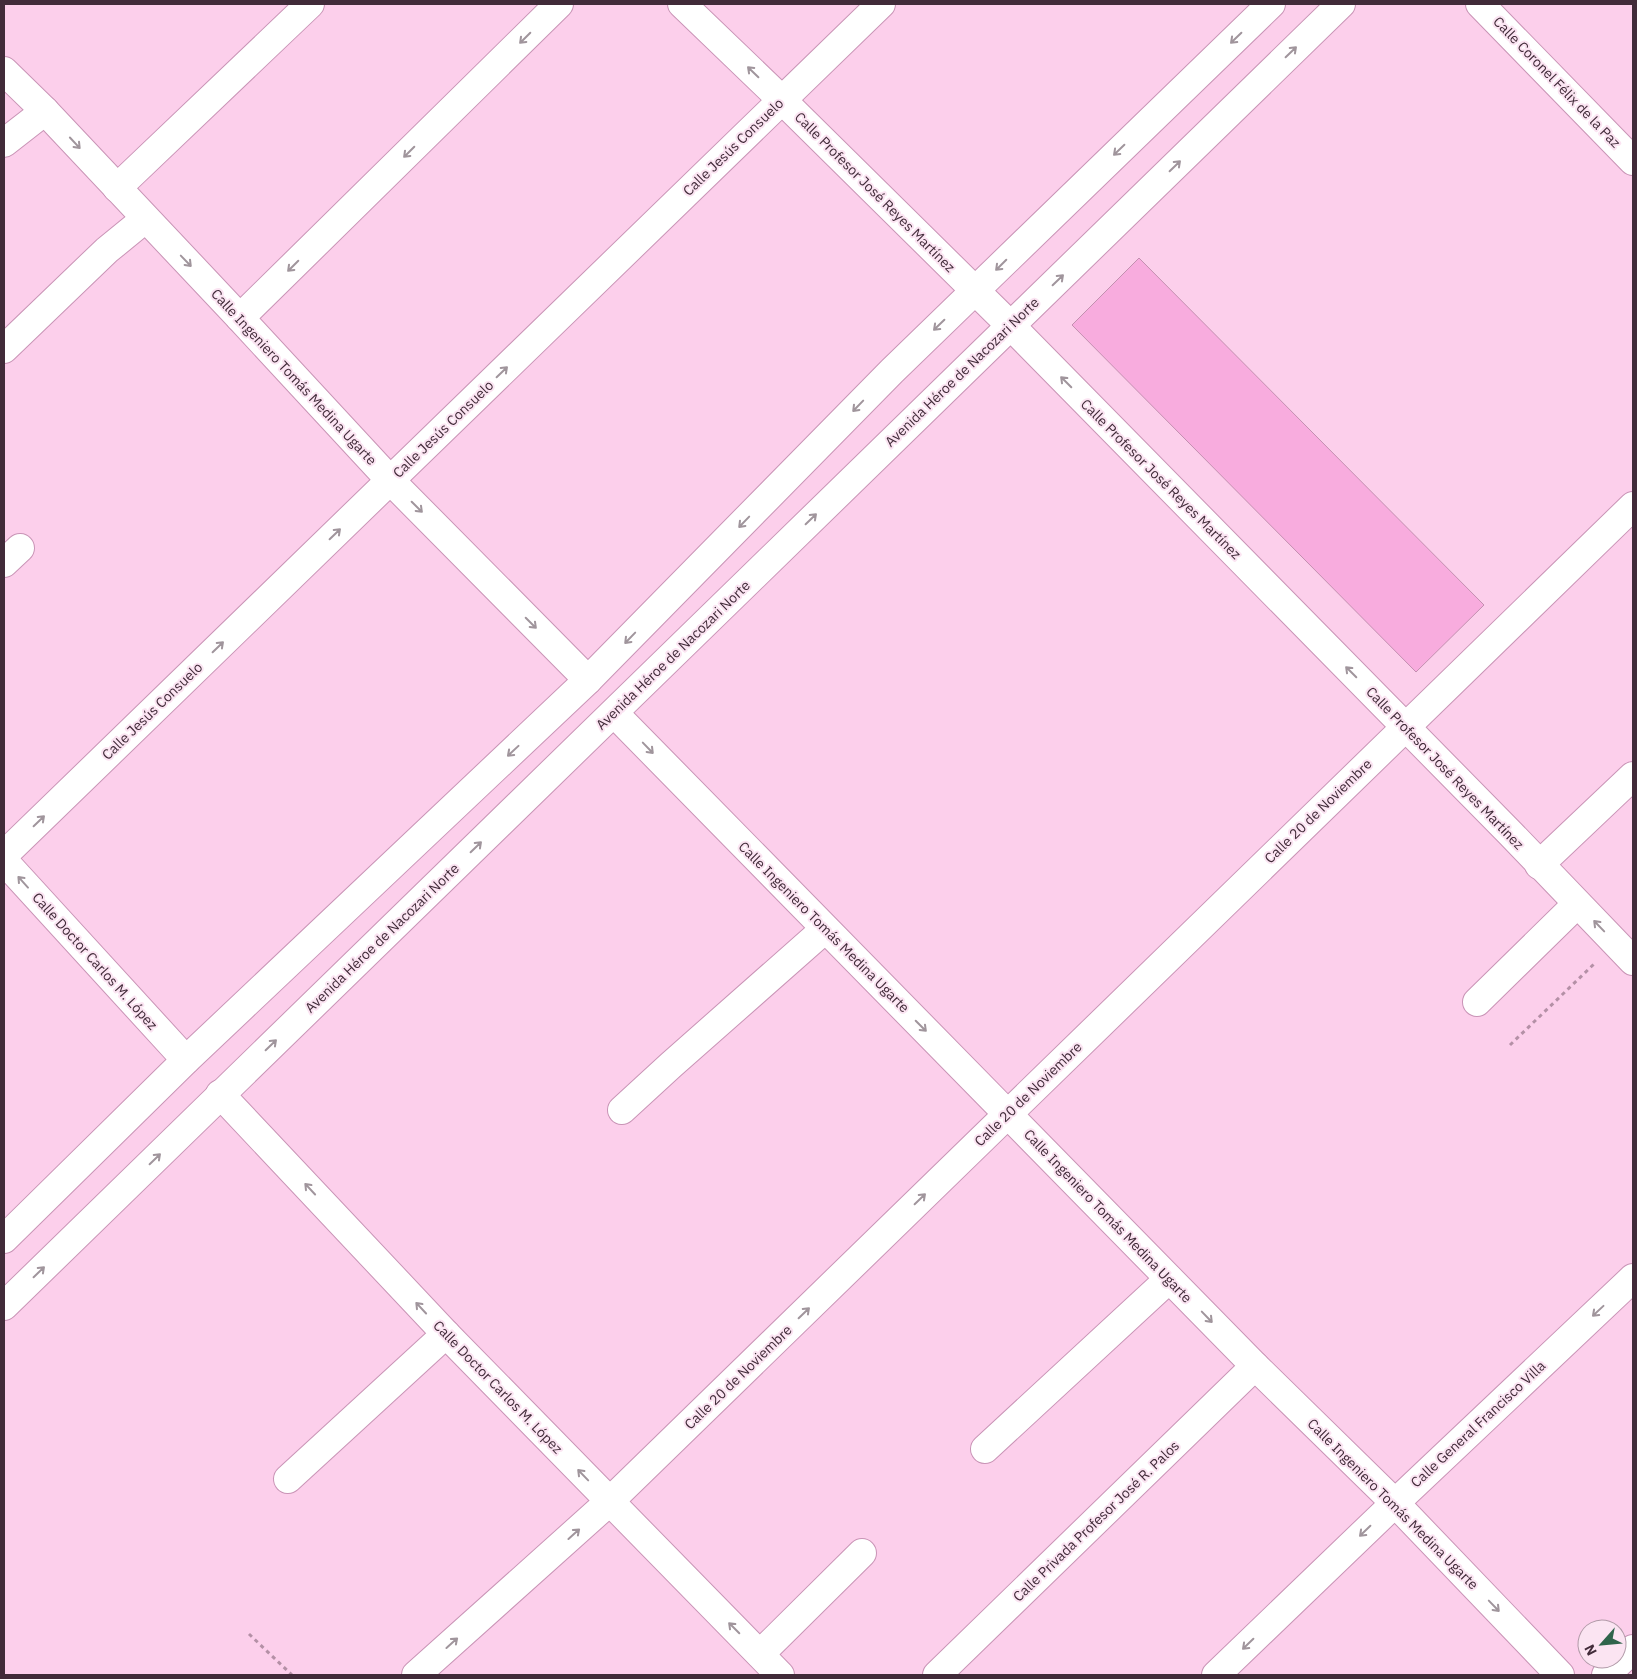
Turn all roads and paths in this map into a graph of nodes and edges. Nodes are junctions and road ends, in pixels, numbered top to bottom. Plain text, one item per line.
1 (310, 4) edge
2 (559, 4) edge
3 (682, 4) edge
4 (881, 4) edge
5 (1271, 4) edge
6 (1340, 4) edge
7 (1480, 4) edge
8 (4, 71) edge
9 (782, 100) junction
10 (45, 111) junction
11 (4, 143) edge
12 (1633, 161) edge
13 (117, 188) junction
14 (145, 219) junction
15 (974, 291) junction
16 (240, 318) junction
17 (1011, 326) junction
18 (4, 349) edge
19 (390, 480) junction
20 (1633, 506) edge
21 (588, 680) junction
22 (614, 713) junction
23 (1405, 727) junction
24 (1633, 776) edge
25 (4, 855) edge
26 (4, 861) edge
27 (1540, 865) junction
28 (1577, 904) junction
29 (825, 929) junction
30 (1624, 952) edge
31 (1477, 1002) dead end
32 (1510, 1045) dead end
33 (186, 1060) junction
34 (220, 1094) junction
35 (622, 1110) dead end
36 (1008, 1114) junction
37 (4, 1239) edge
38 (1633, 1278) edge
39 (1169, 1279) junction
40 (4, 1306) edge
41 (446, 1334) junction
42 (1255, 1366) junction
43 (986, 1449) dead end
44 (288, 1479) dead end
45 (610, 1502) junction
46 (1395, 1503) junction
47 (862, 1553) dead end
48 (249, 1634) dead end
49 (1633, 1649) edge
50 (760, 1654) junction
51 (292, 1675) edge
52 (416, 1675) edge
53 (780, 1675) edge
54 (937, 1675) edge
55 (1216, 1675) edge
56 (1560, 1675) edge
57 (1606, 1675) edge

1 - 13 street
2 -> 16 street
9 -> 3 street, Calle Profesor José Reyes Martínez
4 - 9 street, Calle Jesús Consuelo
5 -> 15 street
17 -> 6 street, Avenida Héroe de Nacozari Norte
7 - 12 street, Calle Coronel Félix de la Paz
8 - 10 street, Calle Ingeniero Tomás Medina Ugarte
9 - 15 street, Calle Profesor José Reyes Martínez
19 -> 9 street, Calle Jesús Consuelo
10 - 11 street
10 -> 13 street, Calle Ingeniero Tomás Medina Ugarte
13 - 14 street, Calle Ingeniero Tomás Medina Ugarte
14 -> 16 street, Calle Ingeniero Tomás Medina Ugarte
14 - 18 street
15 - 17 street, Calle Profesor José Reyes Martínez
15 -> 21 street
16 - 19 street, Calle Ingeniero Tomás Medina Ugarte
22 -> 17 street, Avenida Héroe de Nacozari Norte
23 -> 17 street, Calle Profesor José Reyes Martínez
19 -> 21 street, Calle Ingeniero Tomás Medina Ugarte
25 -> 19 street, Calle Jesús Consuelo
20 - 23 street, Calle 20 de Noviembre
21 -> 33 street
22 -> 29 street, Calle Ingeniero Tomás Medina Ugarte
34 -> 22 street, Avenida Héroe de Nacozari Norte
23 - 27 street, Calle Profesor José Reyes Martínez
23 - 36 street, Calle 20 de Noviembre
24 - 27 street
33 -> 26 street, Calle Doctor Carlos M. López
27 - 28 street, Calle Profesor José Reyes Martínez
30 -> 28 street, Calle Profesor José Reyes Martínez
28 - 31 street
29 - 35 street
29 -> 36 street, Calle Ingeniero Tomás Medina Ugarte
30 - 32 path
33 - 37 street
40 -> 34 street, Avenida Héroe de Nacozari Norte
41 -> 34 street, Calle Doctor Carlos M. López
36 - 39 street, Calle Ingeniero Tomás Medina Ugarte
45 -> 36 street, Calle 20 de Noviembre
38 -> 46 street, Calle General Francisco Villa
39 -> 42 street, Calle Ingeniero Tomás Medina Ugarte
39 - 43 street
41 - 44 street
45 -> 41 street, Calle Doctor Carlos M. López
42 - 46 street, Calle Ingeniero Tomás Medina Ugarte
42 - 54 street, Calle Privada Profesor José R. Palos
50 -> 45 street, Calle Doctor Carlos M. López
52 -> 45 street, Calle 20 de Noviembre
46 -> 55 street, Calle General Francisco Villa
46 -> 56 street, Calle Ingeniero Tomás Medina Ugarte
47 - 50 street
48 - 51 path
49 - 57 street
50 - 53 street, Calle Doctor Carlos M. López

